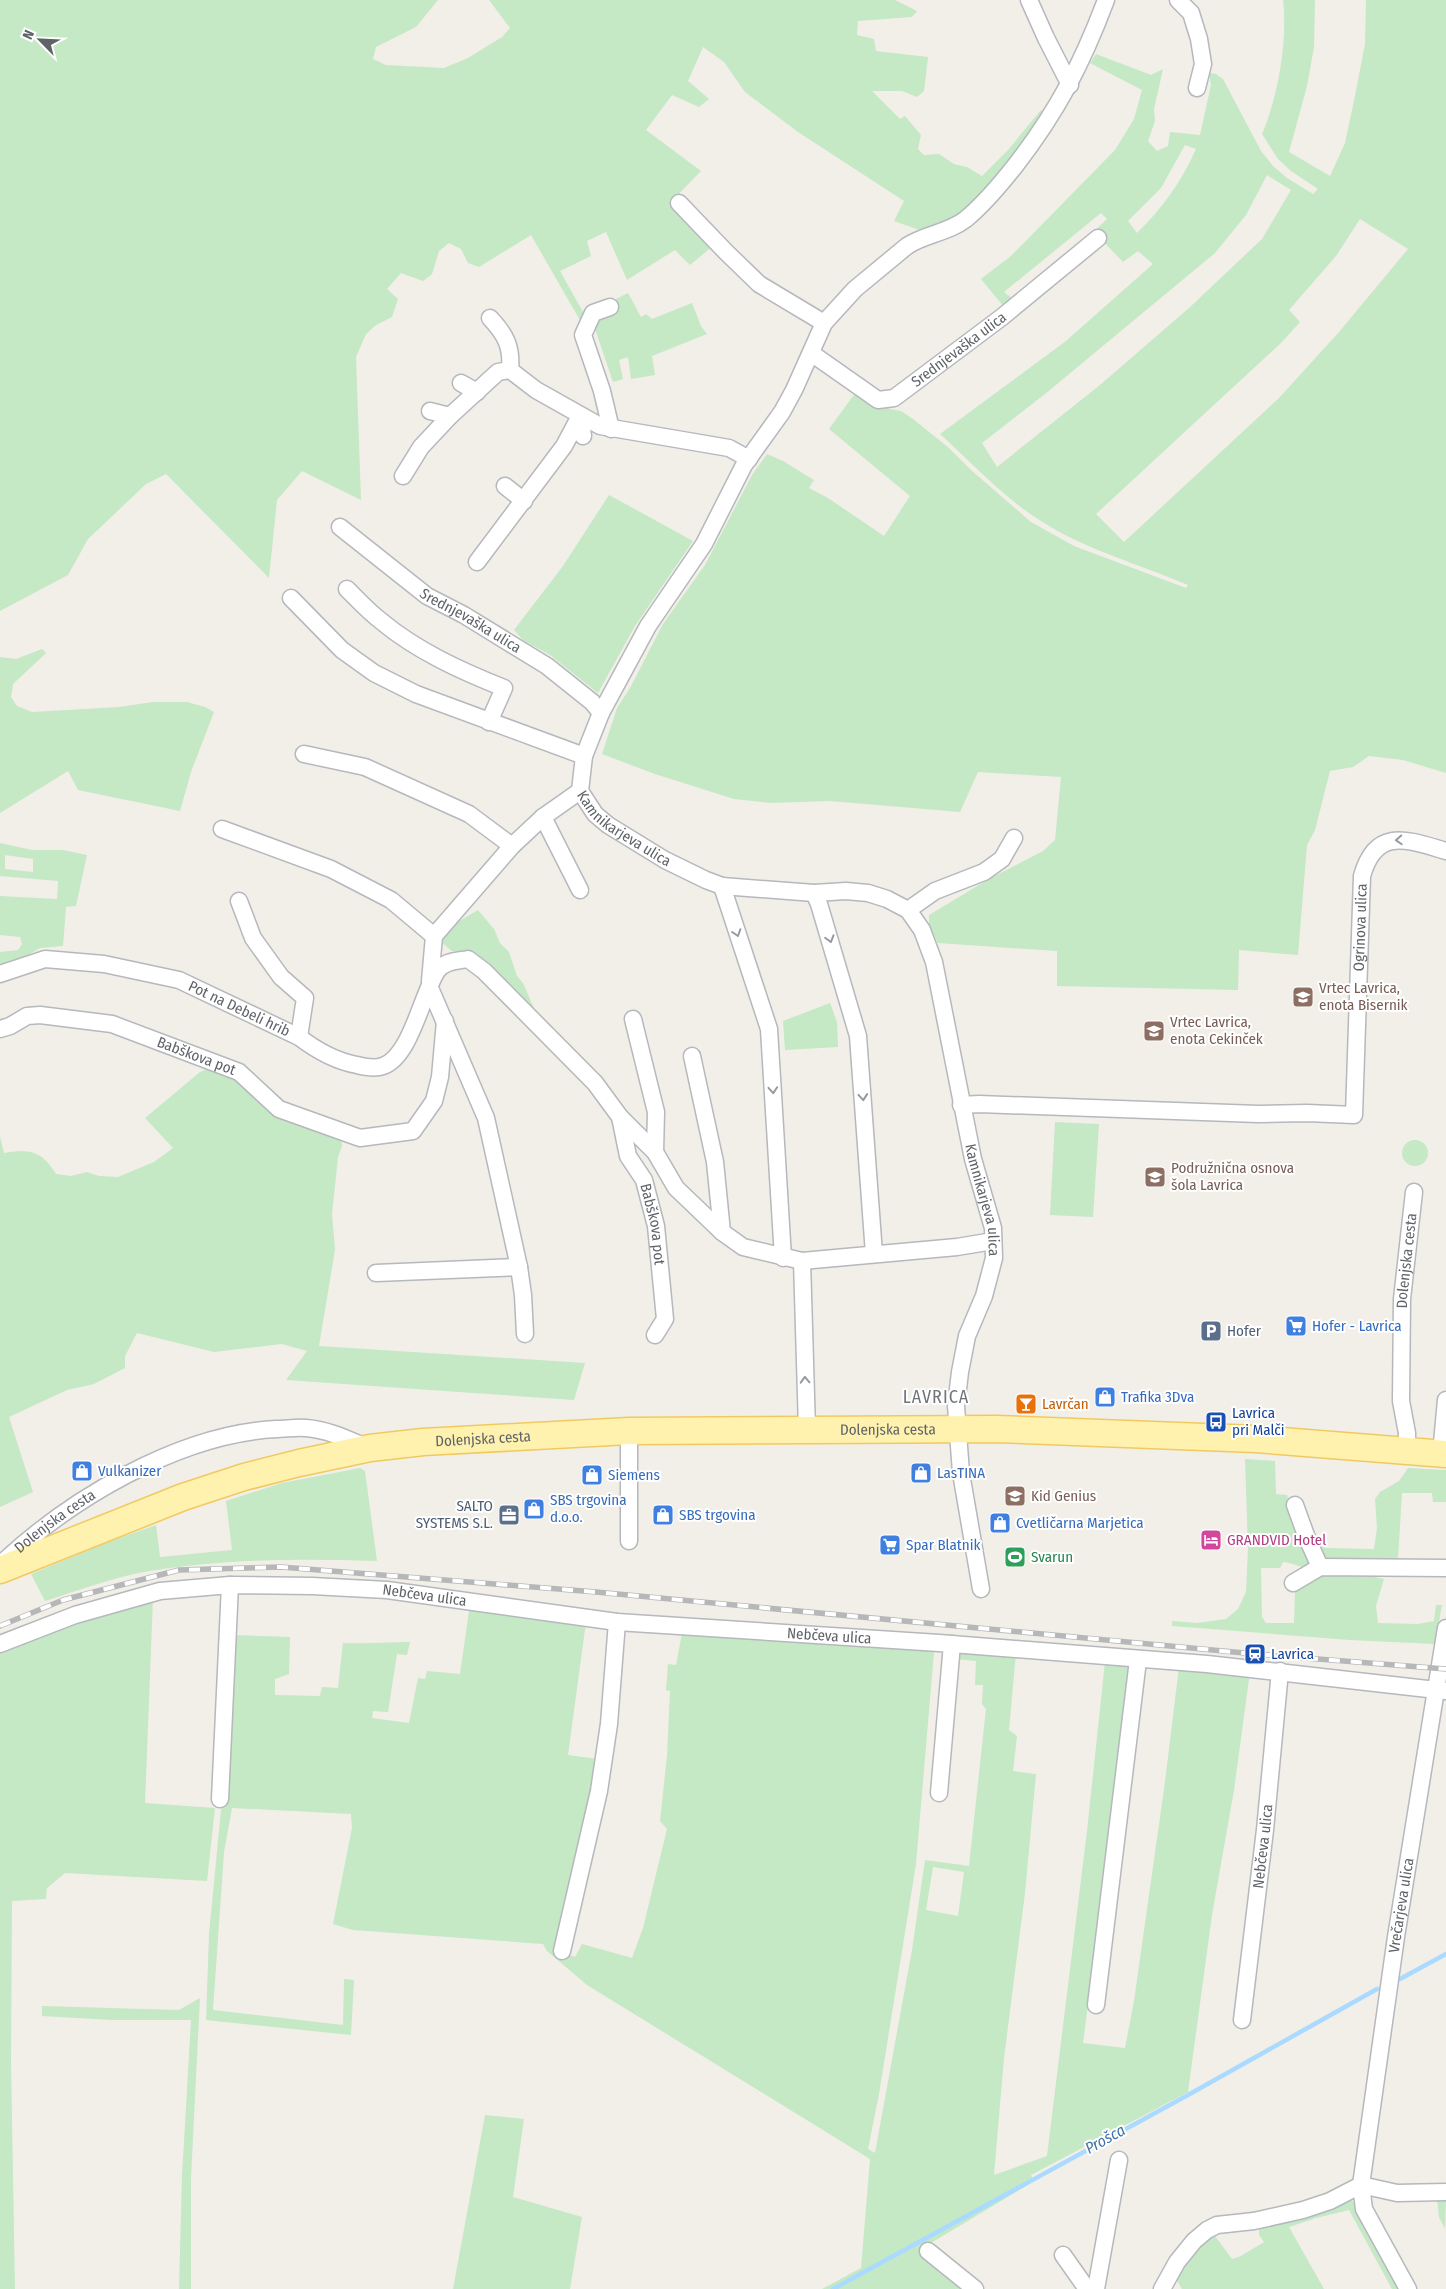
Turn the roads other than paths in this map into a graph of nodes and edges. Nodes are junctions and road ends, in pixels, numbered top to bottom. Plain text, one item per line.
1 (1030, 0) edge
2 (1106, 0) edge
3 (1178, 0) edge
4 (1070, 85) junction
5 (1197, 88) dead end
6 (679, 203) dead end
7 (1098, 238) dead end
8 (610, 307) dead end
9 (490, 318) dead end
10 (824, 323) junction
11 (811, 353) junction
12 (510, 370) junction
13 (460, 383) dead end
14 (477, 392) junction
15 (430, 411) dead end
16 (450, 416) junction
17 (580, 416) junction
18 (611, 429) junction
19 (583, 436) dead end
20 (749, 459) junction
21 (403, 476) dead end
22 (505, 486) dead end
23 (524, 501) junction
24 (340, 527) dead end
25 (477, 562) dead end
26 (347, 589) dead end
27 (291, 598) dead end
28 (601, 713) junction
29 (489, 722) junction
30 (304, 754) dead end
31 (584, 756) junction
32 (580, 791) junction
33 (543, 817) junction
34 (222, 829) dead end
35 (1014, 838) dead end
36 (512, 846) junction
37 (1446, 851) edge
38 (722, 886) junction
39 (580, 890) dead end
40 (814, 893) junction
41 (239, 901) dead end
42 (908, 910) junction
43 (434, 936) junction
44 (0, 974) edge
45 (430, 988) junction
46 (633, 1019) dead end
47 (446, 1021) junction
48 (0, 1029) edge
49 (299, 1037) junction
50 (692, 1056) dead end
51 (961, 1105) junction
52 (620, 1117) junction
53 (655, 1152) junction
54 (1414, 1192) dead end
55 (722, 1232) junction
56 (993, 1241) junction
57 (874, 1254) junction
58 (783, 1258) junction
59 (802, 1261) junction
60 (519, 1267) junction
61 (376, 1273) dead end
62 (525, 1334) dead end
63 (655, 1335) dead end
64 (1446, 1400) edge
65 (807, 1429) junction
66 (958, 1429) junction
67 (629, 1431) junction
68 (370, 1448) junction
69 (1406, 1450) junction
70 (1443, 1454) edge
71 (1295, 1505) dead end
72 (629, 1541) dead end
73 (0, 1565) edge
74 (1320, 1567) junction
75 (1446, 1568) edge
76 (0, 1570) edge
77 (1293, 1583) dead end
78 (230, 1585) junction
79 (981, 1589) dead end
80 (617, 1622) junction
81 (1446, 1628) edge
82 (0, 1644) edge
83 (952, 1644) junction
84 (1138, 1660) junction
85 (1280, 1671) junction
86 (1440, 1691) edge
87 (939, 1793) dead end
88 (220, 1799) dead end
89 (562, 1951) dead end
90 (1096, 2005) dead end
91 (1242, 2020) dead end
92 (1119, 2160) dead end
93 (1361, 2185) junction
94 (1446, 2192) edge
95 (928, 2251) dead end
96 (1064, 2255) dead end
97 (975, 2289) edge
98 (1087, 2289) edge
99 (1096, 2289) edge
100 (1162, 2289) edge
101 (1408, 2289) edge

1 - 4 street
2 - 4 street
3 - 5 street
4 - 10 street
6 - 10 street
7 - 11 street, Srednjevaška ulica
8 - 18 street
9 - 12 street
10 - 11 street
11 - 20 street
12 - 14 street
12 - 17 street
13 - 14 street
14 - 16 street
15 - 16 street
16 - 21 street
17 - 18 street
17 - 19 street
17 - 23 street
18 - 20 street
20 - 28 street
22 - 23 street
23 - 25 street
24 - 28 street, Srednjevaška ulica
26 - 29 street
27 - 29 street
28 - 31 street
29 - 31 street
30 - 36 street
31 - 32 street
32 - 33 street, Kamnikarjeva ulica
32 - 38 street, Kamnikarjeva ulica
33 - 36 street, Kamnikarjeva ulica
33 - 39 street
34 - 43 street
35 - 42 street
36 - 43 street, Kamnikarjeva ulica
37 -> 51 street, Ogrinova ulica
38 - 40 street, Kamnikarjeva ulica
38 -> 58 street
40 - 42 street, Kamnikarjeva ulica
40 -> 57 street
41 - 49 street
42 - 51 street, Kamnikarjeva ulica
43 - 45 street
44 - 49 street, Pot na Debeli hrib
45 - 47 street
45 - 49 street, Pot na Debeli hrib
45 - 52 street, Babškova pot
46 - 53 street
47 - 48 street, Babškova pot
47 - 60 street
50 - 55 street
51 - 56 street, Kamnikarjeva ulica
52 - 53 street, Babškova pot
52 - 63 street, Babškova pot
53 - 55 street, Babškova pot
54 - 69 street, Dolenjska cesta
55 - 58 street, Babškova pot
56 - 57 street, Babškova pot
56 - 66 street, Kamnikarjeva ulica
57 - 59 street, Babškova pot
58 - 59 street, Babškova pot
65 -> 59 street
60 - 61 street
60 - 62 street
64 - 70 street, Dolenjska cesta
65 - 66 main road, Dolenjska cesta
65 - 67 main road, Dolenjska cesta
66 - 69 main road, Dolenjska cesta
66 - 79 street, Kamnikarjeva ulica
67 - 68 main road, Dolenjska cesta
67 - 72 street
68 - 73 street, Dolenjska cesta
68 - 76 main road, Dolenjska cesta
69 - 70 main road, Dolenjska cesta
71 - 74 street
74 - 75 street
74 - 77 street
78 - 80 street, Nebčeva ulica
78 - 82 street, Nebčeva ulica
78 - 88 street
80 - 83 street, Nebčeva ulica
80 - 89 street
81 - 86 street, Vrečarjeva ulica
83 - 84 street, Nebčeva ulica
83 - 87 street
84 - 85 street, Nebčeva ulica
84 - 90 street
85 - 86 street, Nebčeva ulica
85 - 91 street, Nebčeva ulica
86 - 93 street, Vrečarjeva ulica
92 - 99 street
93 - 94 street
93 - 100 street
93 - 101 street, Vrečarjeva ulica
95 - 97 street
96 - 98 street

